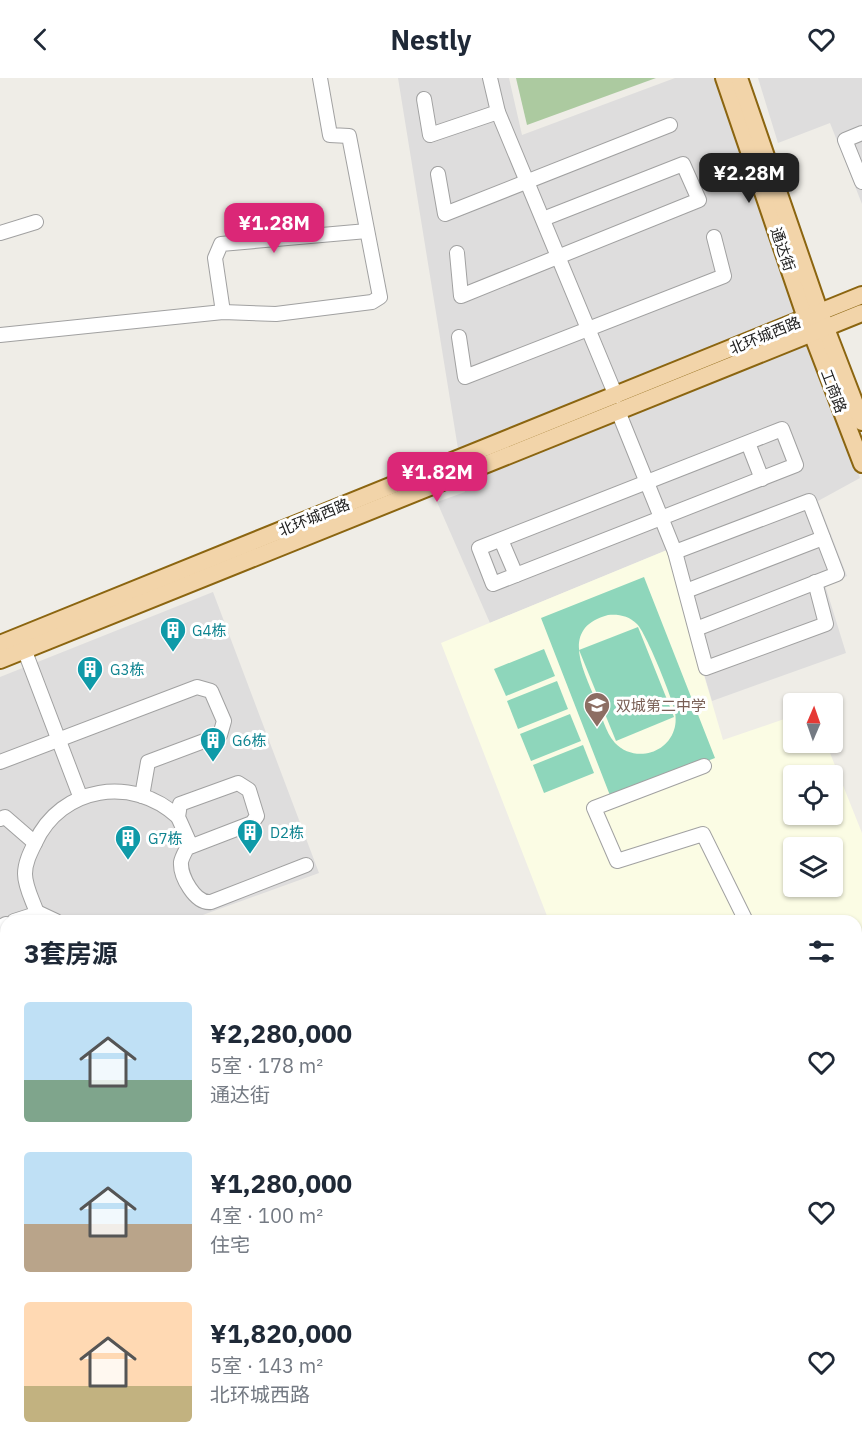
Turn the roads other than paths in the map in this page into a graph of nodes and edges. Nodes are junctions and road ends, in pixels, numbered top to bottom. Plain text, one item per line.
1 (320, 78) edge
2 (490, 78) edge
3 (724, 78) edge
4 (739, 78) edge
5 (424, 99) dead end
6 (498, 112) junction
7 (670, 125) dead end
8 (862, 133) edge
9 (438, 174) dead end
10 (862, 180) edge
11 (528, 182) junction
12 (543, 219) junction
13 (36, 222) dead end
14 (367, 231) junction
15 (0, 233) edge
16 (714, 237) dead end
17 (457, 253) dead end
18 (559, 258) junction
19 (862, 296) edge
20 (223, 312) junction
21 (862, 313) edge
22 (816, 323) junction
23 (588, 330) junction
24 (0, 335) edge
25 (459, 337) dead end
26 (617, 403) junction
27 (862, 422) edge
28 (748, 443) junction
29 (862, 464) edge
30 (762, 479) junction
31 (647, 482) junction
32 (662, 518) junction
33 (824, 538) junction
34 (501, 540) junction
35 (675, 552) junction
36 (516, 575) junction
37 (814, 582) junction
38 (686, 591) junction
39 (696, 629) junction
40 (22, 643) junction
41 (0, 644) edge
42 (0, 660) edge
43 (59, 740) junction
44 (0, 762) edge
45 (704, 766) dead end
46 (80, 796) junction
47 (142, 796) junction
48 (178, 818) junction
49 (0, 819) edge
50 (35, 843) junction
51 (191, 846) junction
52 (306, 865) dead end
53 (37, 913) junction
54 (31, 915) edge
55 (48, 915) edge
56 (743, 915) edge

1 - 14 street
2 - 6 street
3 - 22 main road, 通达街
4 - 22 main road, 通达街
5 - 6 street
6 - 11 street
7 - 11 street
8 - 10 street
9 - 11 street
11 - 12 street
12 - 18 street
12 - 18 street
13 - 15 street
14 - 20 street
14 - 20 street
16 - 23 street
17 - 18 street
18 - 23 street
19 - 22 main road, 北环城西路
20 - 24 street
21 - 22 main road, 北环城西路
22 - 26 main road, 北环城西路
22 - 27 main road, 工商路
22 - 29 main road, 工商路
23 - 25 street
23 - 26 street
26 - 31 street
26 - 40 main road, 北环城西路
28 - 30 street
28 - 30 street
28 - 31 street
30 - 32 street
31 - 32 street
31 - 34 street
32 - 35 street
32 - 36 street
33 - 35 street
33 - 37 street
33 - 38 street
34 - 36 street
34 - 36 street
35 - 38 street
37 - 39 street
37 - 39 street
38 - 39 street
40 - 41 main road, 北环城西路
40 - 42 main road, 北环城西路
40 - 43 street
43 - 44 street
43 - 46 street
43 - 47 street
45 - 56 street
46 - 47 street
46 - 50 street
47 - 48 street
48 - 51 street
48 - 51 street
49 - 50 street
50 - 53 street
51 - 52 street
53 - 54 street
53 - 55 street

